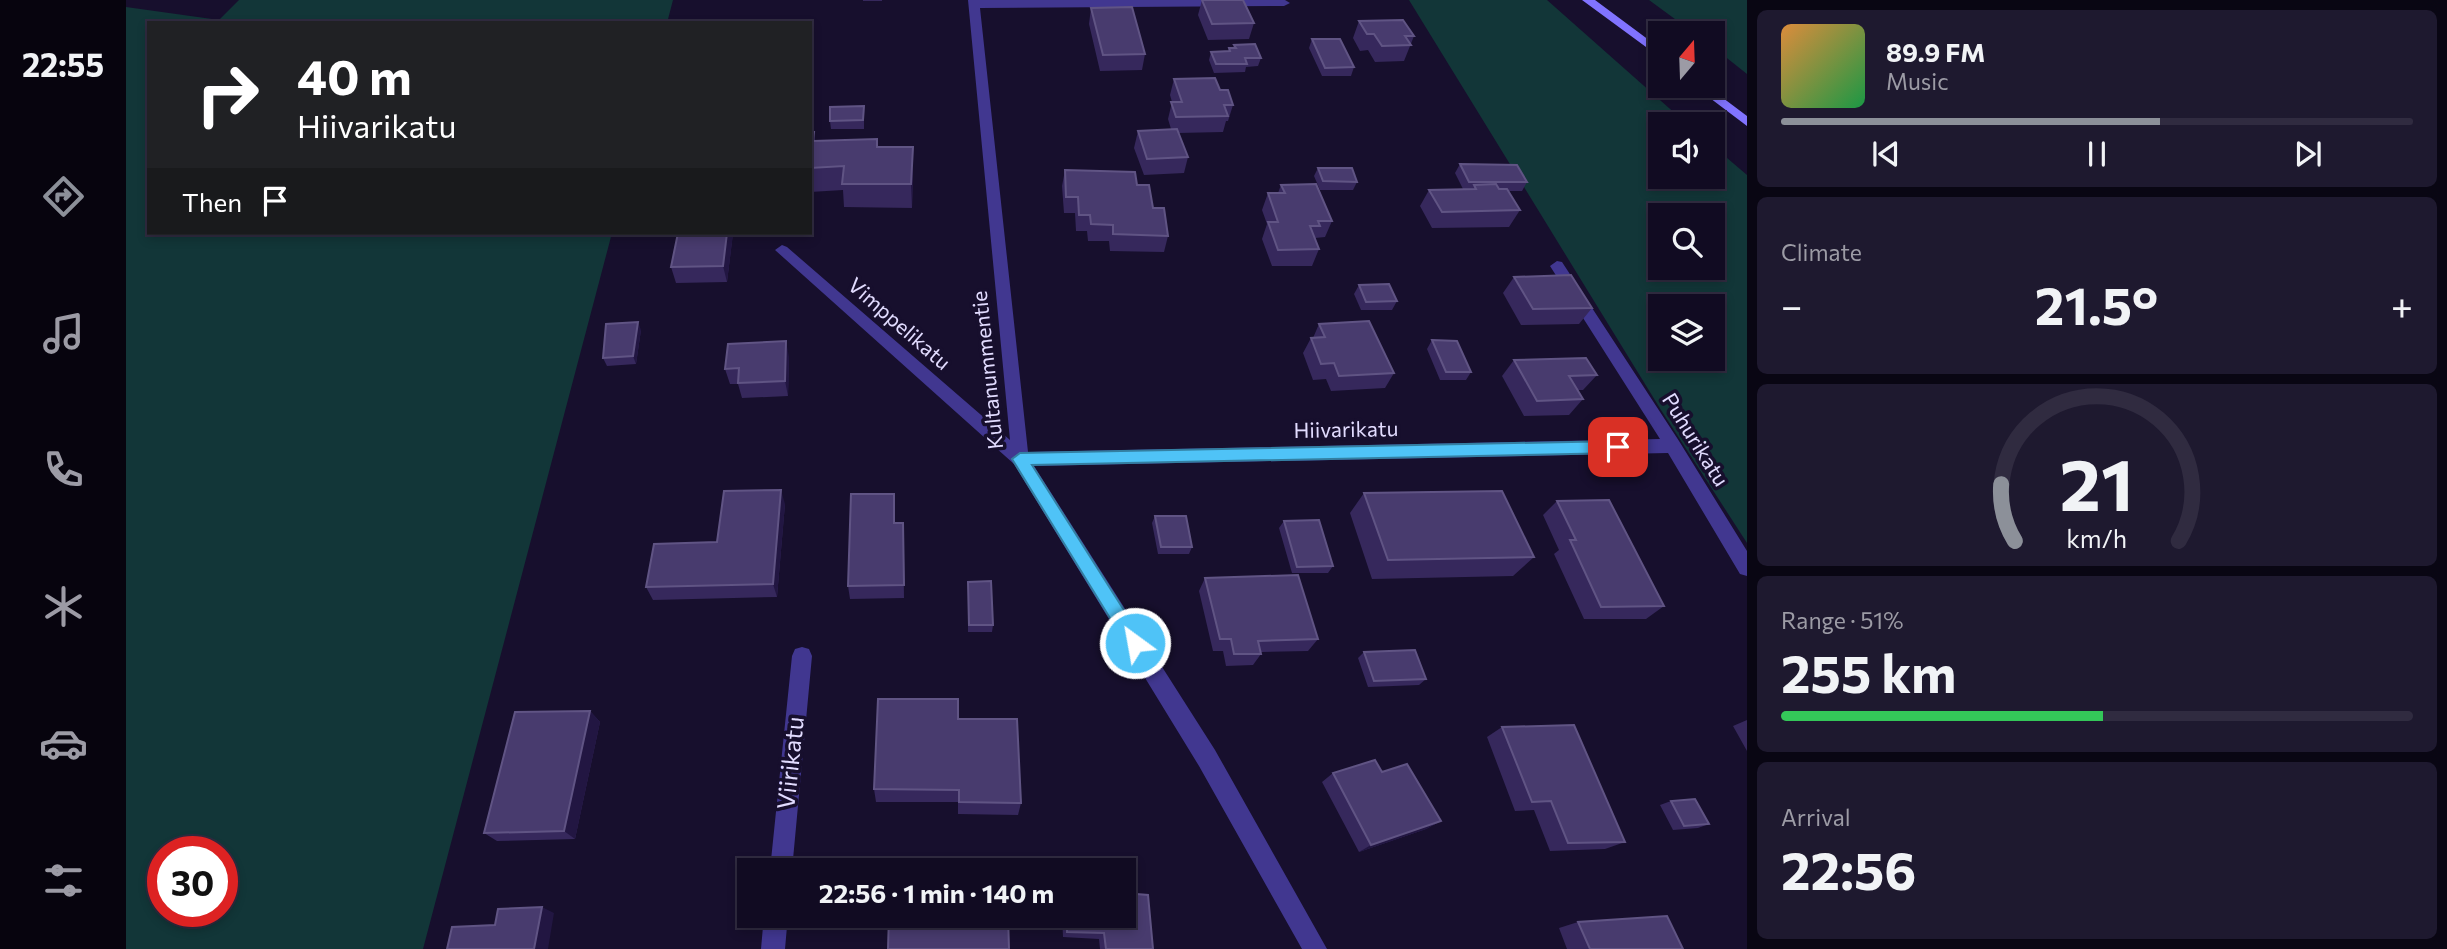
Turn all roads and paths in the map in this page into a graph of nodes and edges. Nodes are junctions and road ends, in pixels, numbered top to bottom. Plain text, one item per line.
1 (1588, 0) edge
2 (974, 2) edge
3 (1284, 3) dead end
4 (1648, 45) edge
5 (1716, 98) edge
6 (1747, 122) edge
7 (782, 250) dead end
8 (1557, 266) dead end
9 (1673, 446) junction
10 (1020, 459) junction
11 (1747, 568) edge
12 (802, 656) dead end
13 (781, 858) edge
14 (775, 928) edge
15 (773, 949) edge
16 (1315, 949) edge

1 - 4 main road
2 - 3 street
2 - 10 street, Kultanummentie
5 - 6 main road
7 - 10 street, Vimppelikatu
8 - 9 street, Puhurikatu
9 - 10 street, Hiivarikatu
9 - 11 street, Puhurikatu
10 - 16 street, Kultanummentie
12 - 13 street, Viirikatu
14 - 15 street

